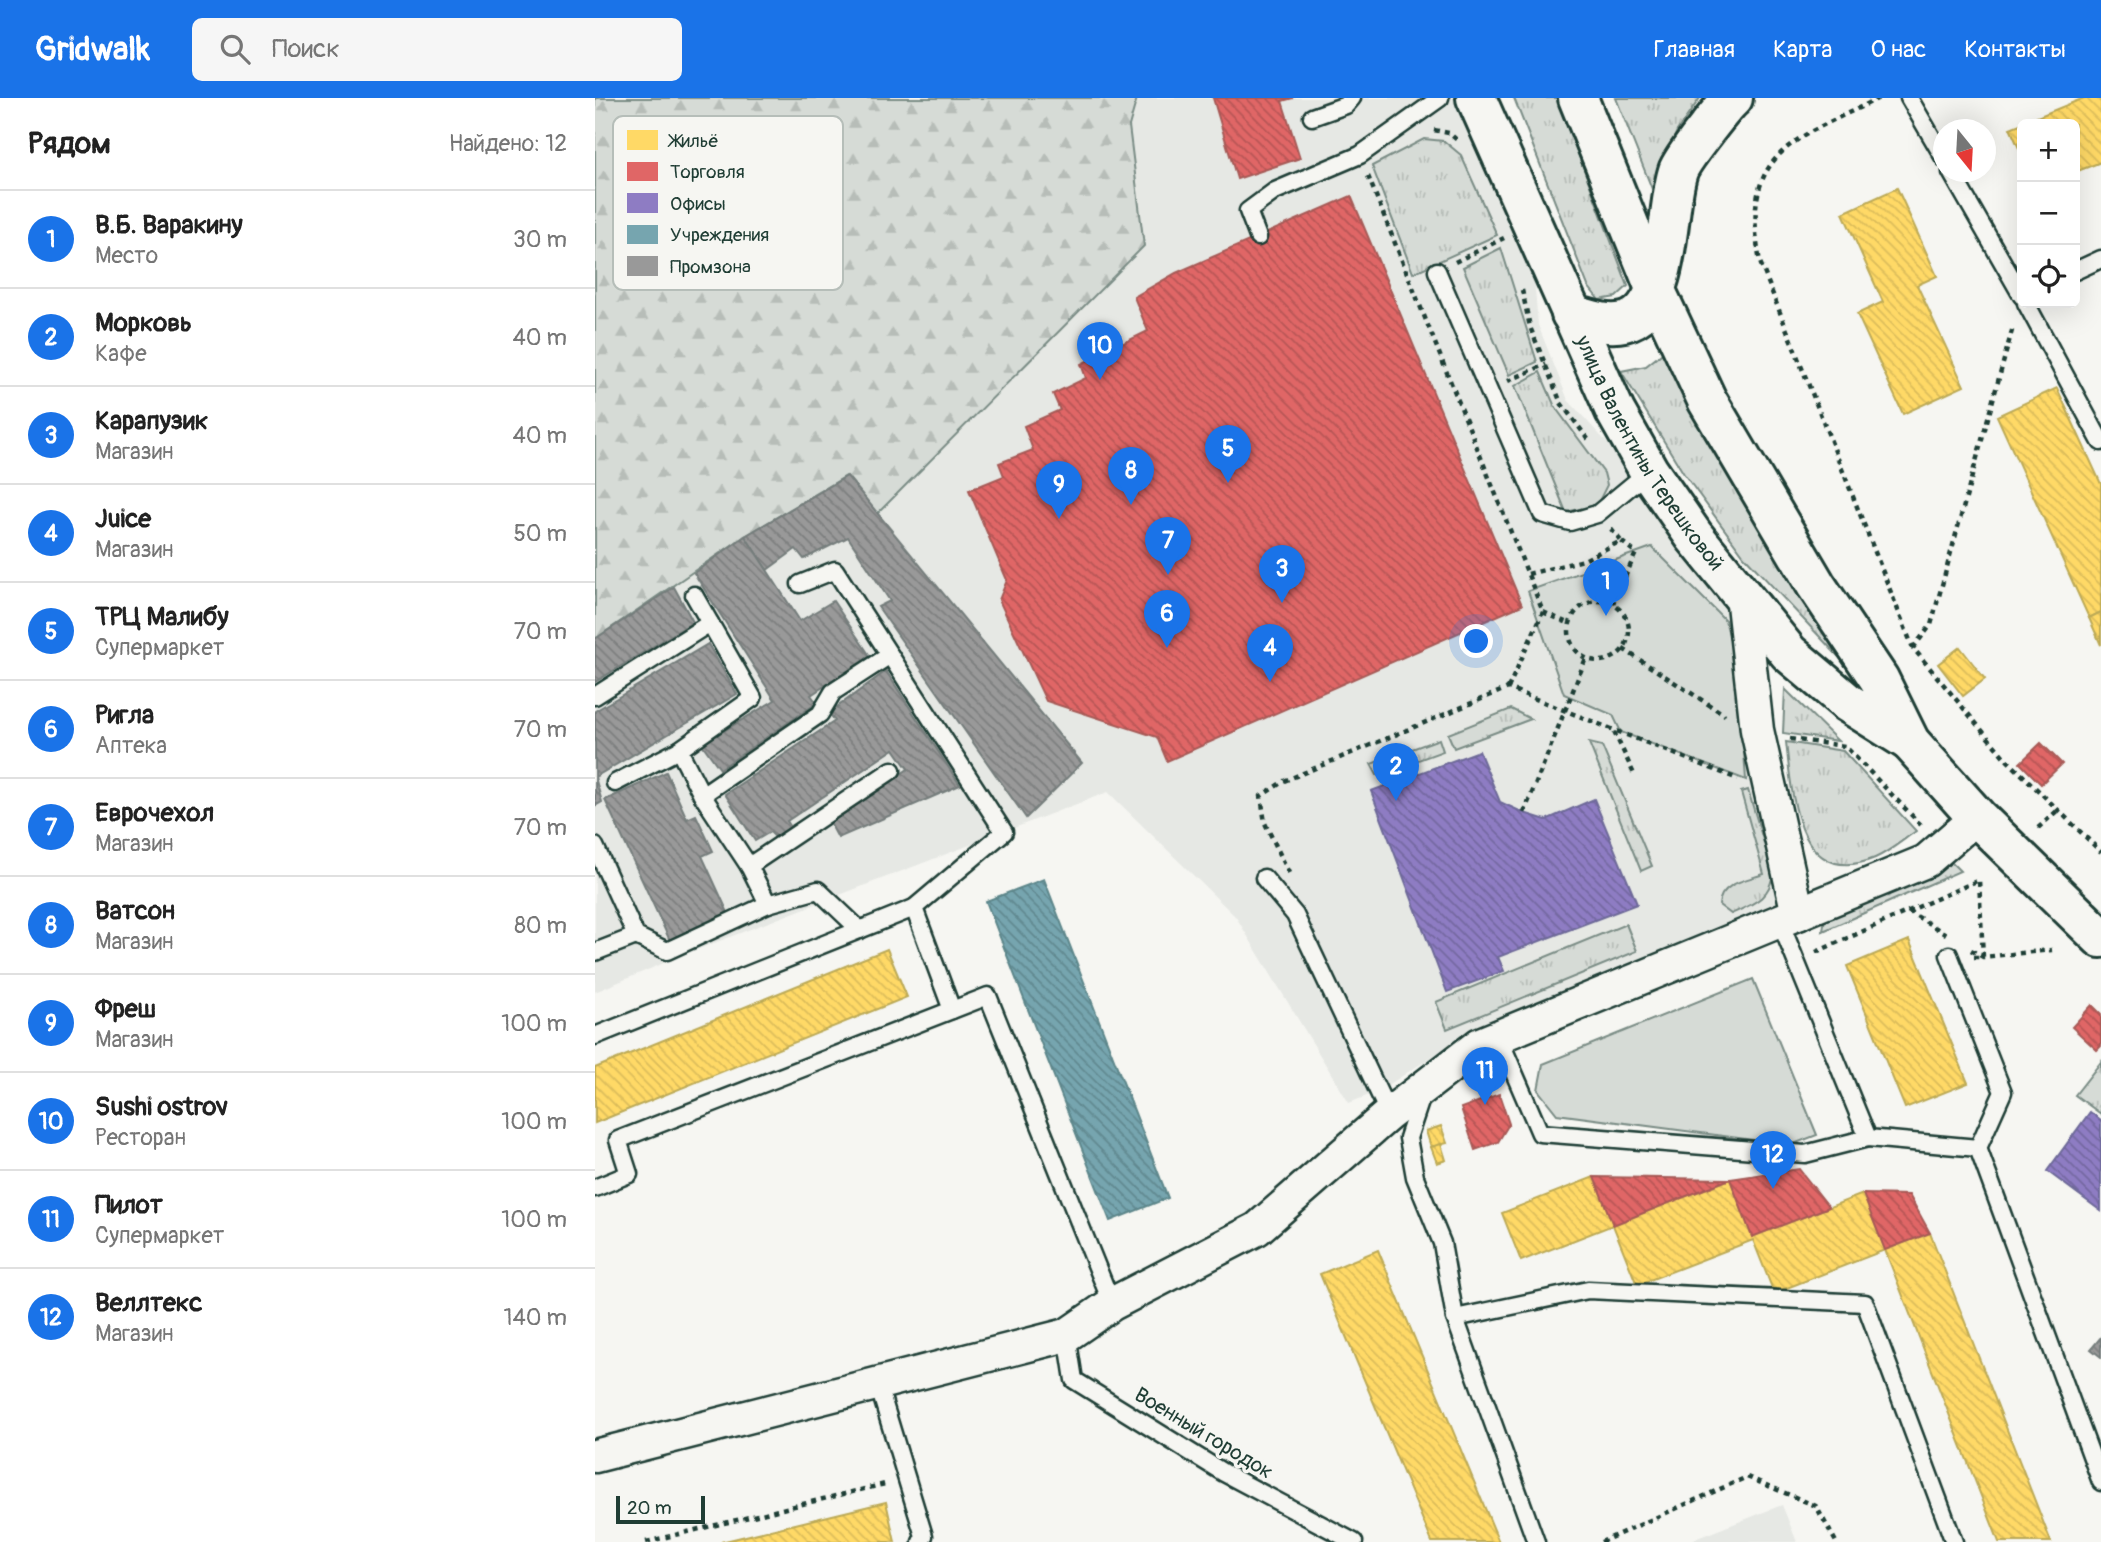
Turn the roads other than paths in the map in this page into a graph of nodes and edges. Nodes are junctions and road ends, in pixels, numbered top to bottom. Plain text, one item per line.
1 (1352, 98) edge
2 (1476, 98) edge
3 (1578, 98) edge
4 (1733, 98) edge
5 (1909, 98) edge
6 (1440, 100) edge
7 (1312, 117) dead end
8 (1933, 139) edge
9 (1957, 182) edge
10 (1258, 237) dead end
11 (2101, 259) edge
12 (2080, 269) edge
13 (1437, 271) road end
14 (2017, 286) edge
15 (1657, 291) junction
16 (2029, 308) edge
17 (1571, 314) junction
18 (2101, 442) edge
19 (1649, 471) junction
20 (800, 584) dead end
21 (694, 595) dead end
22 (1742, 595) junction
23 (710, 623) junction
24 (890, 655) junction
25 (595, 696) edge
26 (1910, 742) junction
27 (679, 750) junction
28 (892, 770) dead end
29 (615, 783) dead end
30 (702, 795) junction
31 (1977, 817) junction
32 (595, 846) edge
33 (1785, 858) junction
34 (749, 866) junction
35 (1263, 878) dead end
36 (1865, 886) junction
37 (768, 904) junction
38 (914, 908) junction
39 (1789, 918) junction
40 (860, 930) junction
41 (636, 936) junction
42 (2101, 938) edge
43 (1955, 949) road end
44 (595, 953) edge
45 (952, 1010) junction
46 (1495, 1030) junction
47 (595, 1036) edge
48 (1424, 1088) junction
49 (1389, 1114) junction
50 (1868, 1138) junction
51 (1979, 1148) junction
52 (595, 1188) edge
53 (1112, 1304) junction
54 (1455, 1318) junction
55 (1067, 1335) junction
56 (878, 1384) junction
57 (595, 1456) edge
58 (2101, 1482) edge
59 (921, 1542) edge
60 (1354, 1542) edge
61 (1536, 1542) edge
62 (1954, 1542) edge

1 - 7 lane
2 - 17 main road, улица Валентины Терешковой
3 - 15 main road, улица Валентины Терешковой
4 - 15 main road
5 - 8 lane
6 - 10 lane
9 - 14 lane
11 - 12 lane
13 - 19 lane
15 - 17 main road
15 - 26 main road, улица Валентины Терешковой
16 - 18 lane
17 - 19 main road, улица Валентины Терешковой
19 - 22 main road, улица Валентины Терешковой
20 - 24 lane
21 - 23 lane
22 - 26 main road, улица Валентины Терешковой
22 - 33 street
23 - 25 lane
23 - 27 lane
24 - 30 lane
24 - 38 lane
26 - 31 main road, улица Валентины Терешковой
27 - 29 lane
27 - 30 lane
28 - 34 lane
30 - 34 lane
31 - 36 street
31 - 42 main road, улица Валентины Терешковой
32 - 41 lane
33 - 36 street
33 - 39 street
34 - 37 lane
35 - 49 lane
36 - 39 street
37 - 40 lane
37 - 41 lane
38 - 40 lane
38 - 45 lane
39 - 46 street
39 - 50 lane
40 - 47 lane
41 - 44 lane
43 - 51 lane
45 - 52 lane
45 - 53 lane
46 - 48 street
46 - 50 lane
48 - 49 street
48 - 54 lane
49 - 53 street
50 - 51 lane
51 - 58 lane
53 - 55 street
54 - 61 lane
54 - 62 lane
55 - 56 street
55 - 60 lane, Военный городок
56 - 57 street
56 - 59 lane

